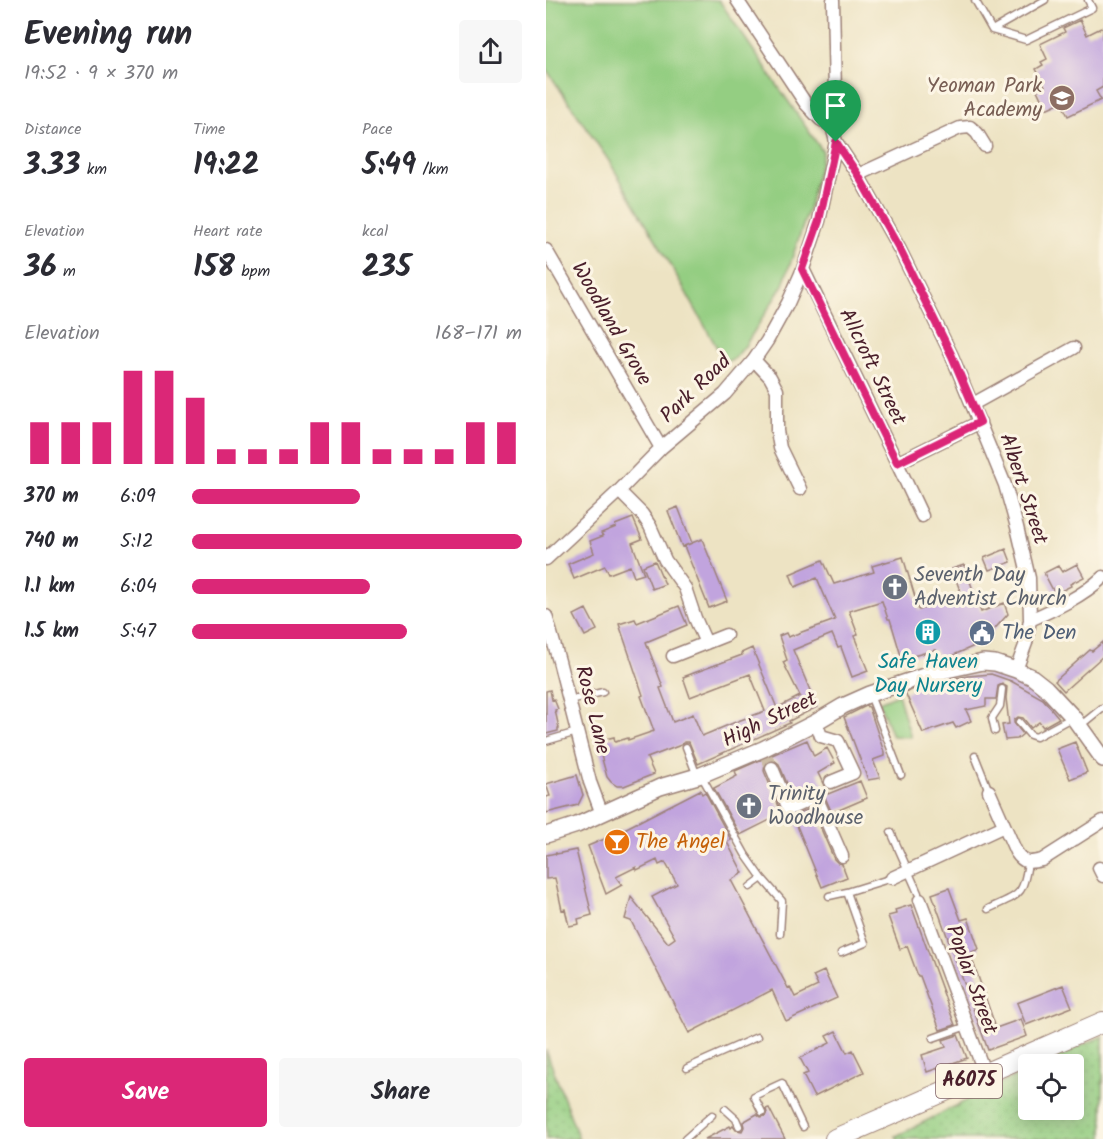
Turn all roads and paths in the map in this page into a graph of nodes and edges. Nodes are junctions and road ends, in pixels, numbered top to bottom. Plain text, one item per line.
1 (737, 0) edge
2 (975, 0) edge
3 (1045, 0) edge
4 (1088, 0) edge
5 (836, 2) edge
6 (992, 30) junction
7 (834, 135) junction
8 (985, 146) dead end
9 (858, 175) junction
10 (546, 250) edge
11 (802, 269) junction
12 (1074, 348) dead end
13 (754, 360) junction
14 (973, 404) junction
15 (980, 422) junction
16 (661, 448) junction
17 (897, 463) junction
18 (800, 489) dead end
19 (619, 491) junction
20 (922, 516) dead end
21 (546, 559) edge
22 (1103, 577) edge
23 (546, 616) edge
24 (1030, 620) junction
25 (726, 635) dead end
26 (706, 643) junction
27 (673, 656) dead end
28 (1009, 672) junction
29 (1002, 689) dead end
30 (603, 692) dead end
31 (870, 694) junction
32 (569, 700) junction
33 (1102, 708) edge
34 (1077, 721) junction
35 (816, 722) junction
36 (1019, 722) dead end
37 (995, 731) dead end
38 (578, 732) junction
39 (546, 741) edge
40 (686, 747) dead end
41 (975, 756) dead end
42 (1103, 759) edge
43 (772, 768) tunnel mouth
44 (901, 775) dead end
45 (699, 776) junction
46 (831, 782) dead end
47 (989, 791) joint
48 (602, 814) junction
49 (1103, 821) edge
50 (1004, 826) junction
51 (891, 832) dead end
52 (546, 836) edge
53 (842, 856) dead end
54 (1029, 862) junction
55 (908, 870) junction
56 (762, 878) junction
57 (892, 878) joint
58 (750, 887) dead end
59 (847, 892) junction
60 (829, 896) dead end
61 (919, 897) joint
62 (988, 909) dead end
63 (780, 934) dead end
64 (841, 953) dead end
65 (1103, 1022) edge
66 (967, 1026) junction
67 (757, 1037) dead end
68 (933, 1038) dead end
69 (687, 1068) dead end
70 (985, 1074) junction
71 (725, 1109) dead end
72 (762, 1112) dead end
73 (712, 1115) dead end
74 (739, 1126) dead end
75 (803, 1127) dead end
76 (685, 1139) edge
77 (836, 1139) edge

1 - 7 street, Albert Street
2 - 6 lane
3 - 6 lane
4 - 6 lane
5 - 7 street, Park Road
7 - 9 street, Albert Street
7 - 11 street, Park Road
8 - 9 street
9 - 14 street, Albert Street
10 - 16 street, Woodland Grove
11 - 13 street, Park Road
11 - 17 street, Allcroft Street
12 - 14 street
13 - 16 street, Park Road
13 - 18 street
14 - 15 street, Albert Street
15 - 17 street
15 - 24 street, Albert Street
16 - 19 street, Park Road
17 - 20 street, Allcroft Street
19 - 21 street, Park Road
19 - 26 street
22 - 24 street
23 - 32 street, Rose Lane
24 - 28 street, Albert Street
25 - 26 street
26 - 27 street
28 - 31 street, High Street
28 - 34 street
29 - 37 lane
30 - 32 lane
31 - 35 street, High Street
31 - 44 lane
32 - 38 street, Rose Lane
33 - 34 lane
34 - 36 lane
34 - 42 street
35 - 45 street, High Street
35 - 46 street
38 - 39 lane
38 - 48 street, Rose Lane
40 - 45 lane
41 - 47 lane
43 - 53 street
45 - 48 street, High Street
45 - 56 lane
47 - 50 street
48 - 52 street, High Street
49 - 54 street
50 - 54 street
50 - 55 street
51 - 55 lane
54 - 62 lane
55 - 57 street
55 - 61 lane
56 - 58 lane
56 - 63 lane
57 - 59 lane
59 - 60 lane
59 - 64 lane
61 - 66 street, Poplar Street
65 - 70 main road, A6075
66 - 68 lane
66 - 70 street, Poplar Street
67 - 69 lane
70 - 77 main road, A6075
71 - 74 lane
72 - 75 lane
73 - 76 lane

